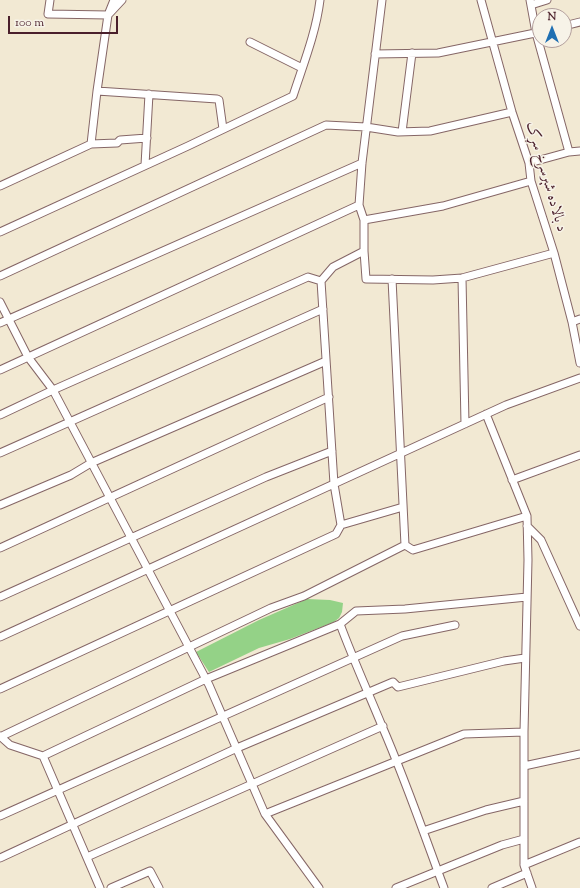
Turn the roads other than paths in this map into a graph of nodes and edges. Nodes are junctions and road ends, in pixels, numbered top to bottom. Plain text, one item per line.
1 (50, 0) edge
2 (114, 0) edge
3 (122, 0) edge
4 (320, 0) edge
5 (382, 0) edge
6 (481, 0) edge
7 (547, 0) edge
8 (530, 2) edge
9 (108, 15) junction
10 (532, 34) edge
11 (250, 42) dead end
12 (493, 42) junction
13 (542, 48) edge
14 (412, 53) junction
15 (375, 54) junction
16 (302, 68) junction
17 (97, 91) junction
18 (149, 94) junction
19 (512, 112) junction
20 (366, 127) junction
21 (223, 129) junction
22 (402, 132) junction
23 (147, 138) junction
24 (91, 144) junction
25 (580, 151) edge
26 (569, 152) junction
27 (362, 163) junction
28 (529, 163) junction
29 (145, 165) junction
30 (531, 181) junction
31 (0, 186) edge
32 (359, 205) junction
33 (364, 220) junction
34 (0, 232) edge
35 (364, 251) junction
36 (554, 253) junction
37 (0, 276) edge
38 (462, 278) junction
39 (392, 279) junction
40 (322, 281) junction
41 (0, 302) edge
42 (323, 309) junction
43 (9, 319) junction
44 (580, 319) edge
45 (572, 322) junction
46 (0, 323) edge
47 (28, 357) junction
48 (326, 361) junction
49 (580, 363) edge
50 (0, 370) edge
51 (580, 378) edge
52 (53, 390) junction
53 (329, 397) junction
54 (486, 414) junction
55 (0, 415) edge
56 (70, 422) junction
57 (465, 424) junction
58 (332, 451) junction
59 (0, 453) edge
60 (401, 454) junction
61 (580, 455) edge
62 (91, 463) junction
63 (512, 480) junction
64 (334, 484) junction
65 (110, 497) junction
66 (0, 506) edge
67 (403, 507) junction
68 (527, 516) junction
69 (341, 525) junction
70 (527, 526) junction
71 (131, 537) junction
72 (405, 546) junction
73 (0, 548) edge
74 (148, 569) junction
75 (0, 597) edge
76 (527, 597) junction
77 (170, 610) junction
78 (340, 624) junction
79 (455, 625) dead end
80 (580, 626) edge
81 (0, 637) edge
82 (190, 648) junction
83 (352, 657) junction
84 (525, 658) junction
85 (206, 679) junction
86 (0, 689) edge
87 (368, 692) junction
88 (223, 716) junction
89 (383, 726) junction
90 (524, 732) junction
91 (0, 737) edge
92 (237, 748) junction
93 (580, 754) edge
94 (43, 756) junction
95 (396, 762) junction
96 (524, 766) junction
97 (252, 784) junction
98 (58, 790) junction
99 (524, 802) junction
100 (266, 814) junction
101 (0, 816) edge
102 (73, 825) junction
103 (423, 831) junction
104 (524, 839) junction
105 (580, 842) edge
106 (87, 857) junction
107 (0, 858) edge
108 (524, 865) junction
109 (437, 870) junction
110 (527, 873) junction
111 (100, 888) edge
112 (111, 888) edge
113 (159, 888) edge
114 (319, 888) edge
115 (396, 888) edge
116 (444, 888) edge
117 (492, 888) edge
118 (532, 888) edge

1 - 9 street
2 - 9 street
3 - 9 street
4 - 16 street
5 - 15 street
6 - 12 street, د بالاده شېرسرخ سړک
7 - 8 street
9 - 17 street
10 - 12 street
11 - 16 street
12 - 14 street
12 - 19 street, د بالاده شېرسرخ سړک
13 - 26 street
14 - 15 street
14 - 22 street
15 - 20 street
16 - 21 street
17 - 18 street
17 - 24 street
18 - 21 street
18 - 23 street
19 - 22 street
19 - 28 street, د بالاده شېرسرخ سړک
20 - 22 street
20 - 27 street
20 - 37 street
21 - 29 street
23 - 24 street
23 - 29 street
24 - 31 street
25 - 26 street
26 - 28 street
27 - 32 street
27 - 43 street
28 - 30 street, د بالاده شېرسرخ سړک
29 - 34 street
30 - 33 street
30 - 36 street, د بالاده شېرسرخ سړک
32 - 33 street
32 - 47 street
33 - 35 street
35 - 39 street
35 - 40 street
36 - 38 street
36 - 45 street, د بالاده شېرسرخ سړک
38 - 39 street
38 - 57 street
39 - 60 street
40 - 42 street
40 - 52 street
41 - 43 street
42 - 48 street
42 - 56 street
43 - 46 street
43 - 47 street
44 - 45 street
45 - 49 street, د بالاده شېرسرخ سړک
47 - 50 street
47 - 52 street
48 - 53 street
48 - 62 street
51 - 54 street
52 - 55 street
52 - 56 street
53 - 58 street
53 - 65 street
54 - 57 street
54 - 63 street
56 - 59 street
56 - 62 street
57 - 60 street
58 - 64 street
58 - 71 street
60 - 64 street
60 - 67 street
61 - 63 street
62 - 65 street
62 - 66 street
63 - 68 street
64 - 69 street
64 - 74 street
65 - 71 street
65 - 73 street
67 - 69 street
67 - 72 street
68 - 70 street
68 - 72 street
69 - 77 street
70 - 76 street
70 - 80 street
71 - 74 street
71 - 75 street
72 - 82 street
74 - 77 street
74 - 81 street
76 - 78 street
76 - 84 street
77 - 82 street
77 - 86 street
78 - 83 street
78 - 85 street
79 - 83 street
82 - 85 street
82 - 91 street
83 - 87 street
83 - 88 street
84 - 87 street
84 - 90 street
85 - 88 street
85 - 94 street
87 - 89 street
87 - 92 street
88 - 92 street
88 - 98 street
89 - 95 street
89 - 97 street
90 - 95 street
90 - 96 street
91 - 94 street
92 - 97 street
92 - 102 street
93 - 96 street
94 - 98 street
95 - 100 street
95 - 103 street
96 - 99 street
97 - 100 street
97 - 106 street
98 - 101 street
98 - 102 street
99 - 103 street
99 - 104 street
100 - 114 street
102 - 106 street
102 - 107 street
103 - 109 street
104 - 108 street
104 - 109 street
105 - 108 street
106 - 111 street
108 - 110 street
109 - 115 street
109 - 116 street
110 - 117 street
110 - 118 street
112 - 113 street

